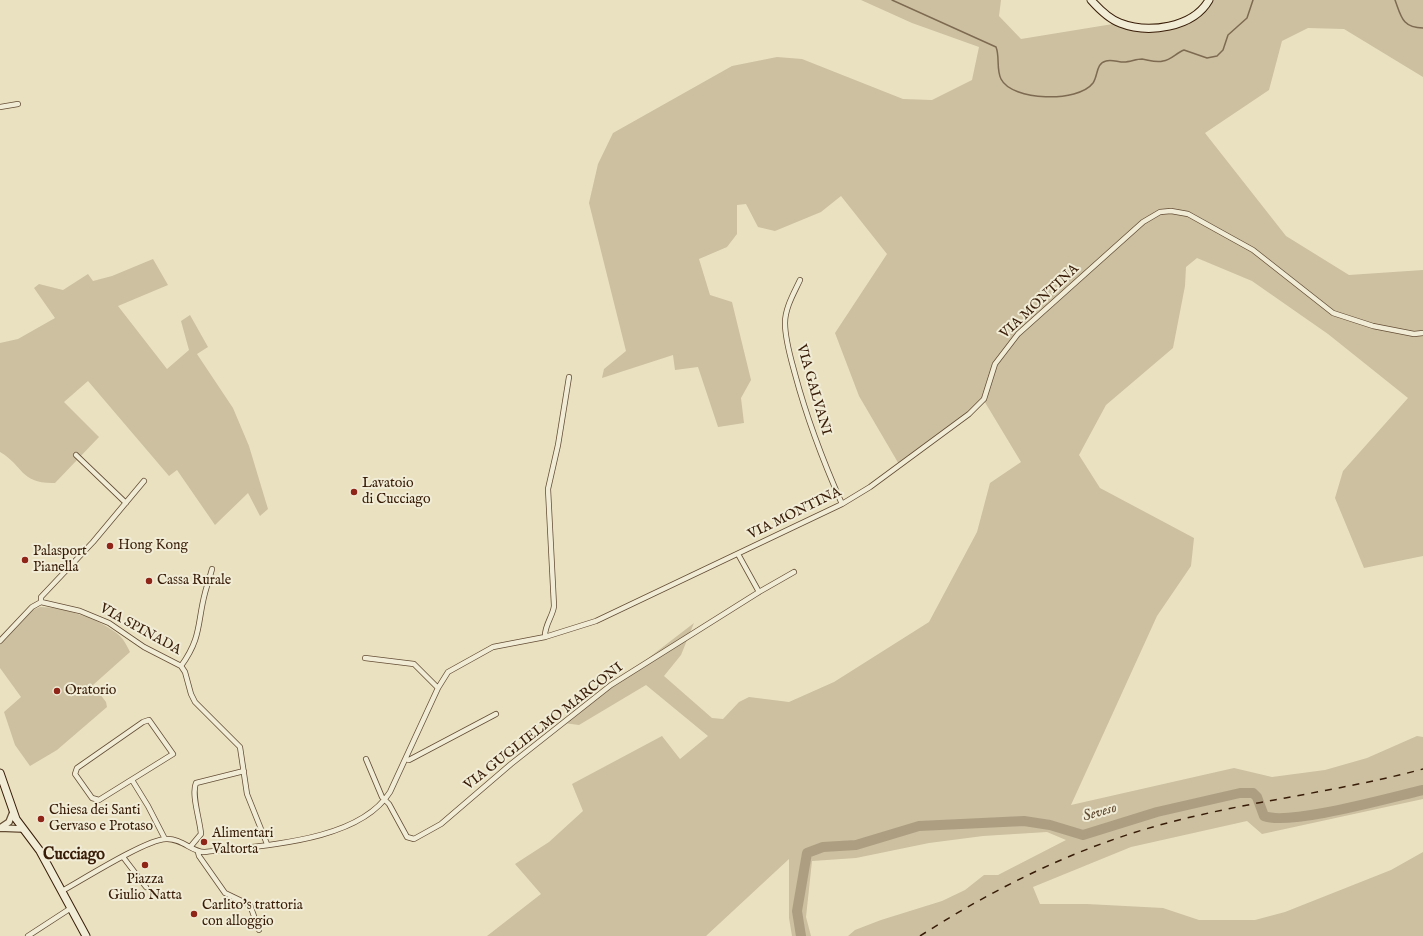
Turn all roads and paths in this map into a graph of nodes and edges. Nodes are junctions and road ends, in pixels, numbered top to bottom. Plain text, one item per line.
1 (1091, 0) edge
2 (1209, 0) edge
3 (18, 104) dead end
4 (0, 106) edge
5 (800, 280) dead end
6 (1423, 333) edge
7 (569, 377) dead end
8 (76, 455) dead end
9 (144, 481) dead end
10 (126, 503) junction
11 (842, 504) junction
12 (738, 554) junction
13 (212, 569) dead end
14 (794, 572) dead end
15 (758, 592) junction
16 (41, 602) junction
17 (545, 637) junction
18 (0, 641) edge
19 (365, 658) dead end
20 (181, 666) junction
21 (438, 688) junction
22 (496, 714) dead end
23 (366, 759) dead end
24 (406, 759) junction
25 (244, 772) junction
26 (0, 773) edge
27 (132, 780) junction
28 (385, 800) junction
29 (13, 812) junction
30 (0, 828) edge
31 (23, 829) junction
32 (165, 839) junction
33 (267, 844) junction
34 (190, 846) junction
35 (198, 852) junction
36 (123, 857) junction
37 (146, 887) dead end
38 (62, 891) junction
39 (71, 908) junction
40 (259, 930) dead end
41 (28, 936) edge
42 (86, 936) edge

1 - 2 main road
3 - 4 street
5 - 11 street, VIA GALVANI
6 - 11 street, VIA MONTINA
7 - 17 street
8 - 10 street
9 - 10 street
10 - 16 street
11 - 12 street, VIA MONTINA
12 - 15 street
12 - 17 street, VIA MONTINA
13 - 20 street
14 - 15 street, VIA GUGLIELMO MARCONI
15 - 28 street, VIA GUGLIELMO MARCONI
16 - 18 street
16 - 20 street, VIA SPINADA
17 - 21 street, VIA MONTINA
19 - 21 street
20 - 25 street
21 - 24 street, VIA MONTINA
22 - 24 street
23 - 28 street
24 - 28 street, VIA MONTINA
25 - 33 street
25 - 34 street
26 - 29 main road
27 - 27 street
27 - 32 street
28 - 33 street
29 - 30 street
29 - 31 main road
30 - 31 street
31 - 38 main road
32 - 34 street
32 - 36 street
33 - 35 street
34 - 35 street
35 - 40 street
36 - 37 street
36 - 38 street
38 - 39 main road
39 - 41 street
39 - 42 main road

